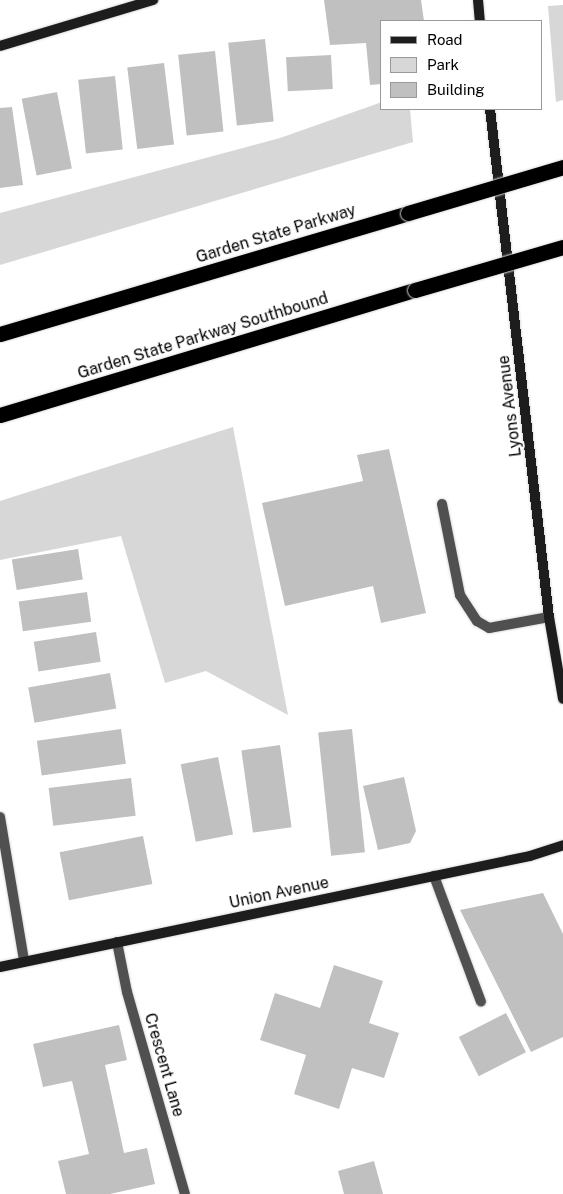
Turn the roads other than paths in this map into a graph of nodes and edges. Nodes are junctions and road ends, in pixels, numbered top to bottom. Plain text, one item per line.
1 (153, 0) edge
2 (478, 0) edge
3 (480, 20) edge
4 (0, 46) edge
5 (490, 110) edge
6 (563, 167) edge
7 (563, 247) edge
8 (0, 334) edge
9 (0, 415) edge
10 (442, 504) dead end
11 (549, 617) junction
12 (563, 699) edge
13 (0, 817) edge
14 (563, 845) edge
15 (434, 876) junction
16 (117, 942) junction
17 (24, 961) junction
18 (0, 967) edge
19 (481, 1002) dead end
20 (185, 1194) edge

1 - 4 main road
2 - 3 main road
5 - 11 main road, Lyons Avenue
6 - 8 highway, Garden State Parkway, bridge
7 - 9 highway, Garden State Parkway Southbound, bridge
10 - 11 street
11 - 12 main road, Lyons Avenue
13 - 17 street
14 - 15 main road, Union Avenue
15 - 16 main road, Union Avenue
15 - 19 street
16 - 17 main road, Union Avenue
16 - 20 street, Crescent Lane
17 - 18 main road, Union Avenue

